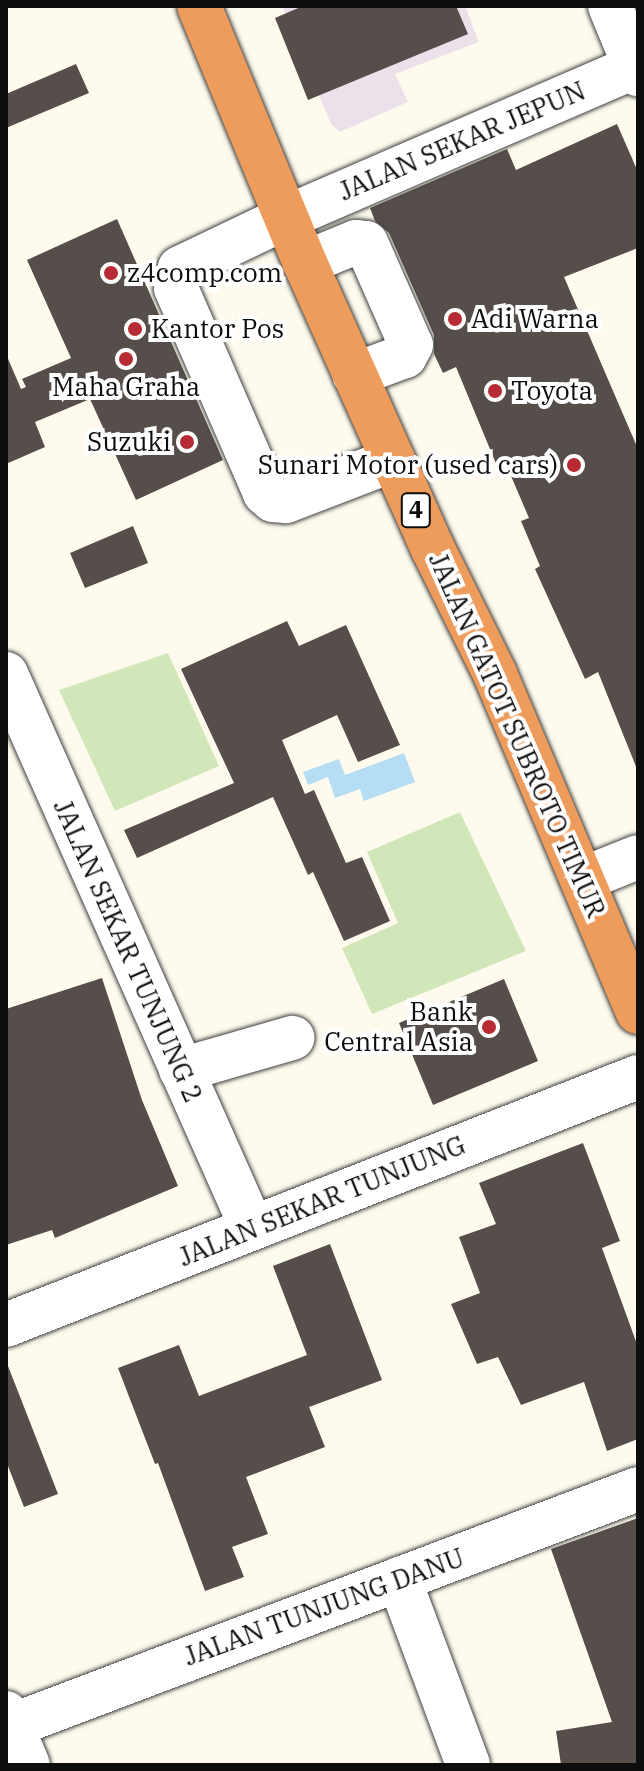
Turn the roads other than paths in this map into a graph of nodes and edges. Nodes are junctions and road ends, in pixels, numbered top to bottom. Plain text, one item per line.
1 (199, 6) edge
2 (610, 6) edge
3 (637, 68) edge
4 (285, 218) junction
5 (305, 263) junction
6 (354, 375) junction
7 (393, 460) junction
8 (6, 674) edge
9 (638, 857) edge
10 (583, 879) junction
11 (629, 963) edge
12 (638, 1012) edge
13 (292, 1038) dead end
14 (181, 1070) junction
15 (638, 1077) edge
16 (252, 1228) junction
17 (6, 1325) edge
18 (638, 1489) edge
19 (399, 1579) junction
20 (229, 1642) junction
21 (277, 1656) dead end
22 (9, 1720) edge
23 (28, 1765) edge
24 (468, 1765) edge

1 - 4 highway, JALAN GATOT SUBROTO TIMUR / 4
2 - 3 street
3 - 4 street, JALAN SEKAR JEPUN
4 - 5 highway, JALAN GATOT SUBROTO TIMUR / 4
4 - 7 street
5 - 6 highway, JALAN GATOT SUBROTO TIMUR / 4
5 - 6 street
6 - 7 highway, JALAN GATOT SUBROTO TIMUR / 4
7 - 10 highway, JALAN GATOT SUBROTO TIMUR / 4
8 - 14 street, JALAN SEKAR TUNJUNG 2
9 - 10 street
10 - 11 highway, JALAN GATOT SUBROTO TIMUR / 4
11 - 12 highway, JALAN GATOT SUBROTO TIMUR / 4
13 - 14 street
14 - 16 street, JALAN SEKAR TUNJUNG 2
15 - 16 street, JALAN SEKAR TUNJUNG
16 - 17 street, JALAN SEKAR TUNJUNG
18 - 19 street, JALAN TUNJUNG DANU
19 - 20 street, JALAN TUNJUNG DANU
19 - 24 street
20 - 21 street
20 - 22 street, JALAN TUNJUNG DANU
22 - 23 street

